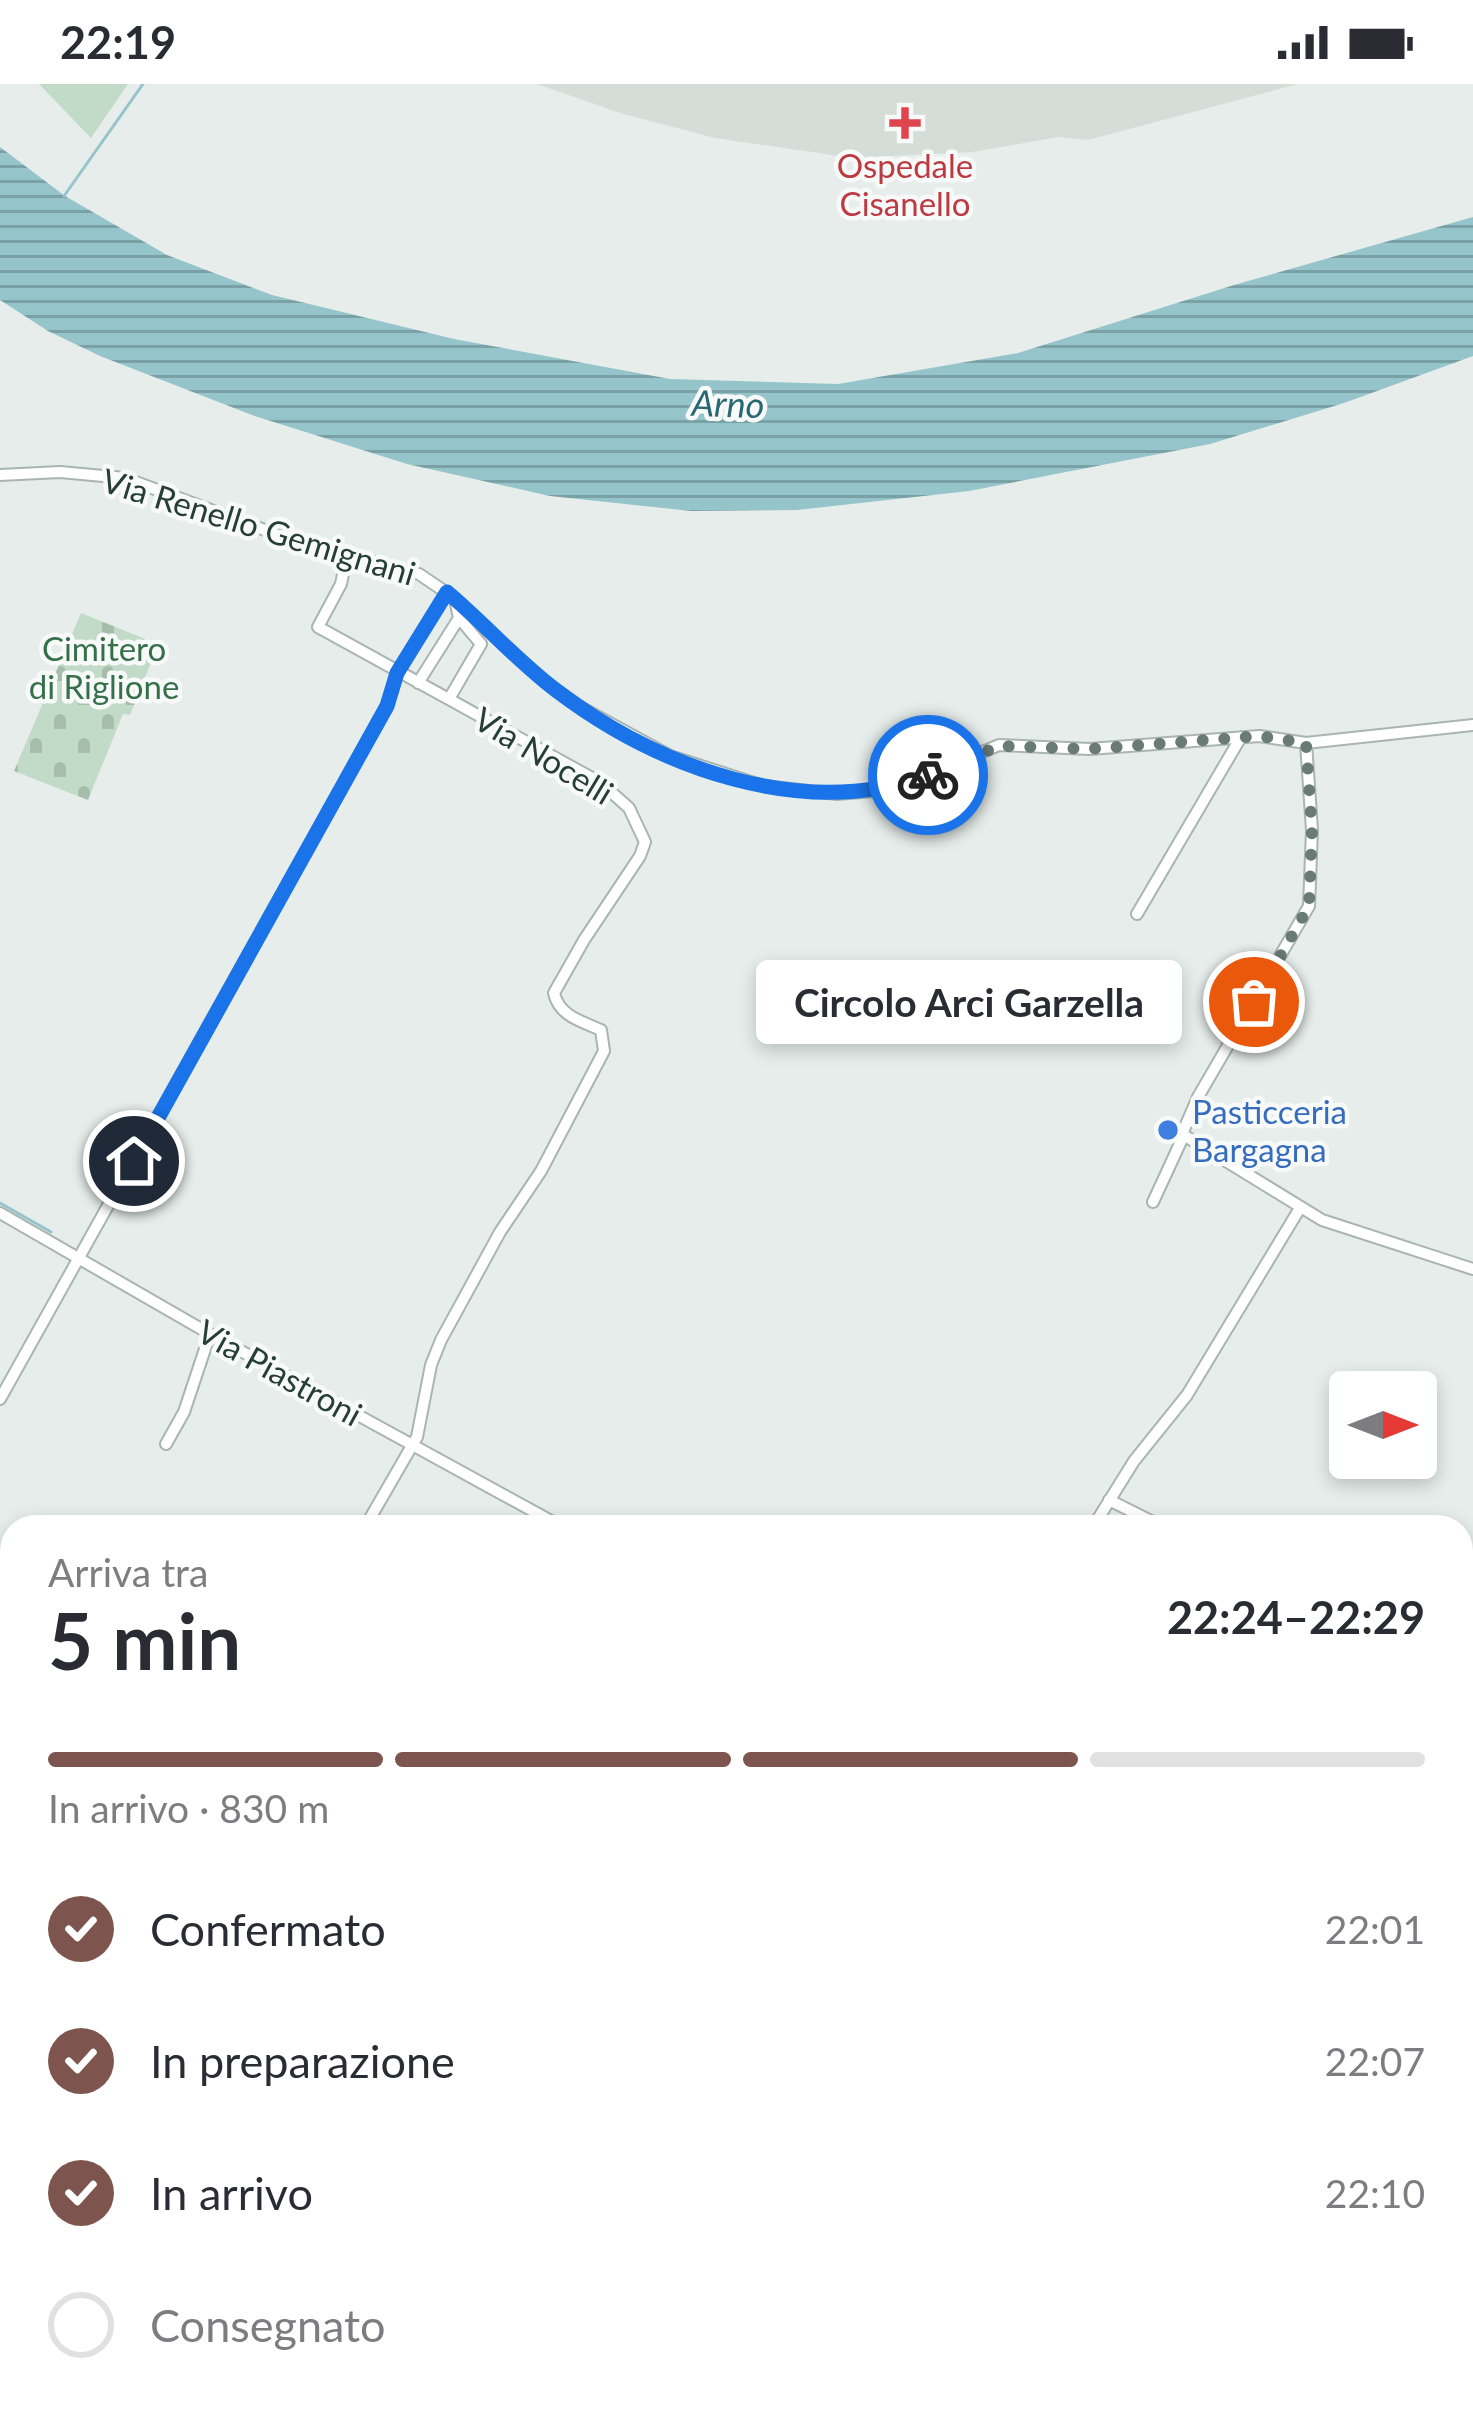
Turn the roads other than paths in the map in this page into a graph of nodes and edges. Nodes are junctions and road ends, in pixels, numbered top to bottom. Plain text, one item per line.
1 (0, 475) edge
2 (347, 554) junction
3 (451, 596) junction
4 (459, 618) junction
5 (397, 673) junction
6 (418, 682) junction
7 (449, 699) junction
8 (1473, 724) edge
9 (1241, 737) junction
10 (1306, 743) junction
11 (1137, 914) dead end
12 (1184, 1137) junction
13 (1153, 1202) dead end
14 (1300, 1208) junction
15 (0, 1213) edge
16 (79, 1256) junction
17 (1473, 1269) edge
18 (210, 1334) junction
19 (0, 1399) edge
20 (166, 1444) dead end
21 (412, 1446) junction
22 (1109, 1499) junction
23 (372, 1515) edge
24 (540, 1515) edge
25 (1100, 1515) edge
26 (1140, 1515) edge

1 - 2 street, Via Renello Gemignani
2 - 3 street, Via Renello Gemignani
2 - 5 street, Via Nocelli
3 - 4 street
3 - 5 street
3 - 9 street, Via Renello Gemignani
4 - 6 street
4 - 7 street
5 - 6 street, Via Nocelli
5 - 16 street
6 - 7 street, Via Nocelli
7 - 21 street, Via Nocelli
8 - 10 street, Via Renello Gemignani
9 - 10 street, Via Renello Gemignani
9 - 11 street
10 - 12 street
12 - 13 street
12 - 14 street
14 - 17 street
14 - 22 street
15 - 16 street, Via Piastroni
16 - 18 street, Via Piastroni
16 - 19 street
18 - 20 street
18 - 21 street, Via Piastroni
21 - 23 street
21 - 24 street, Via Piastroni
22 - 25 street
22 - 26 street

